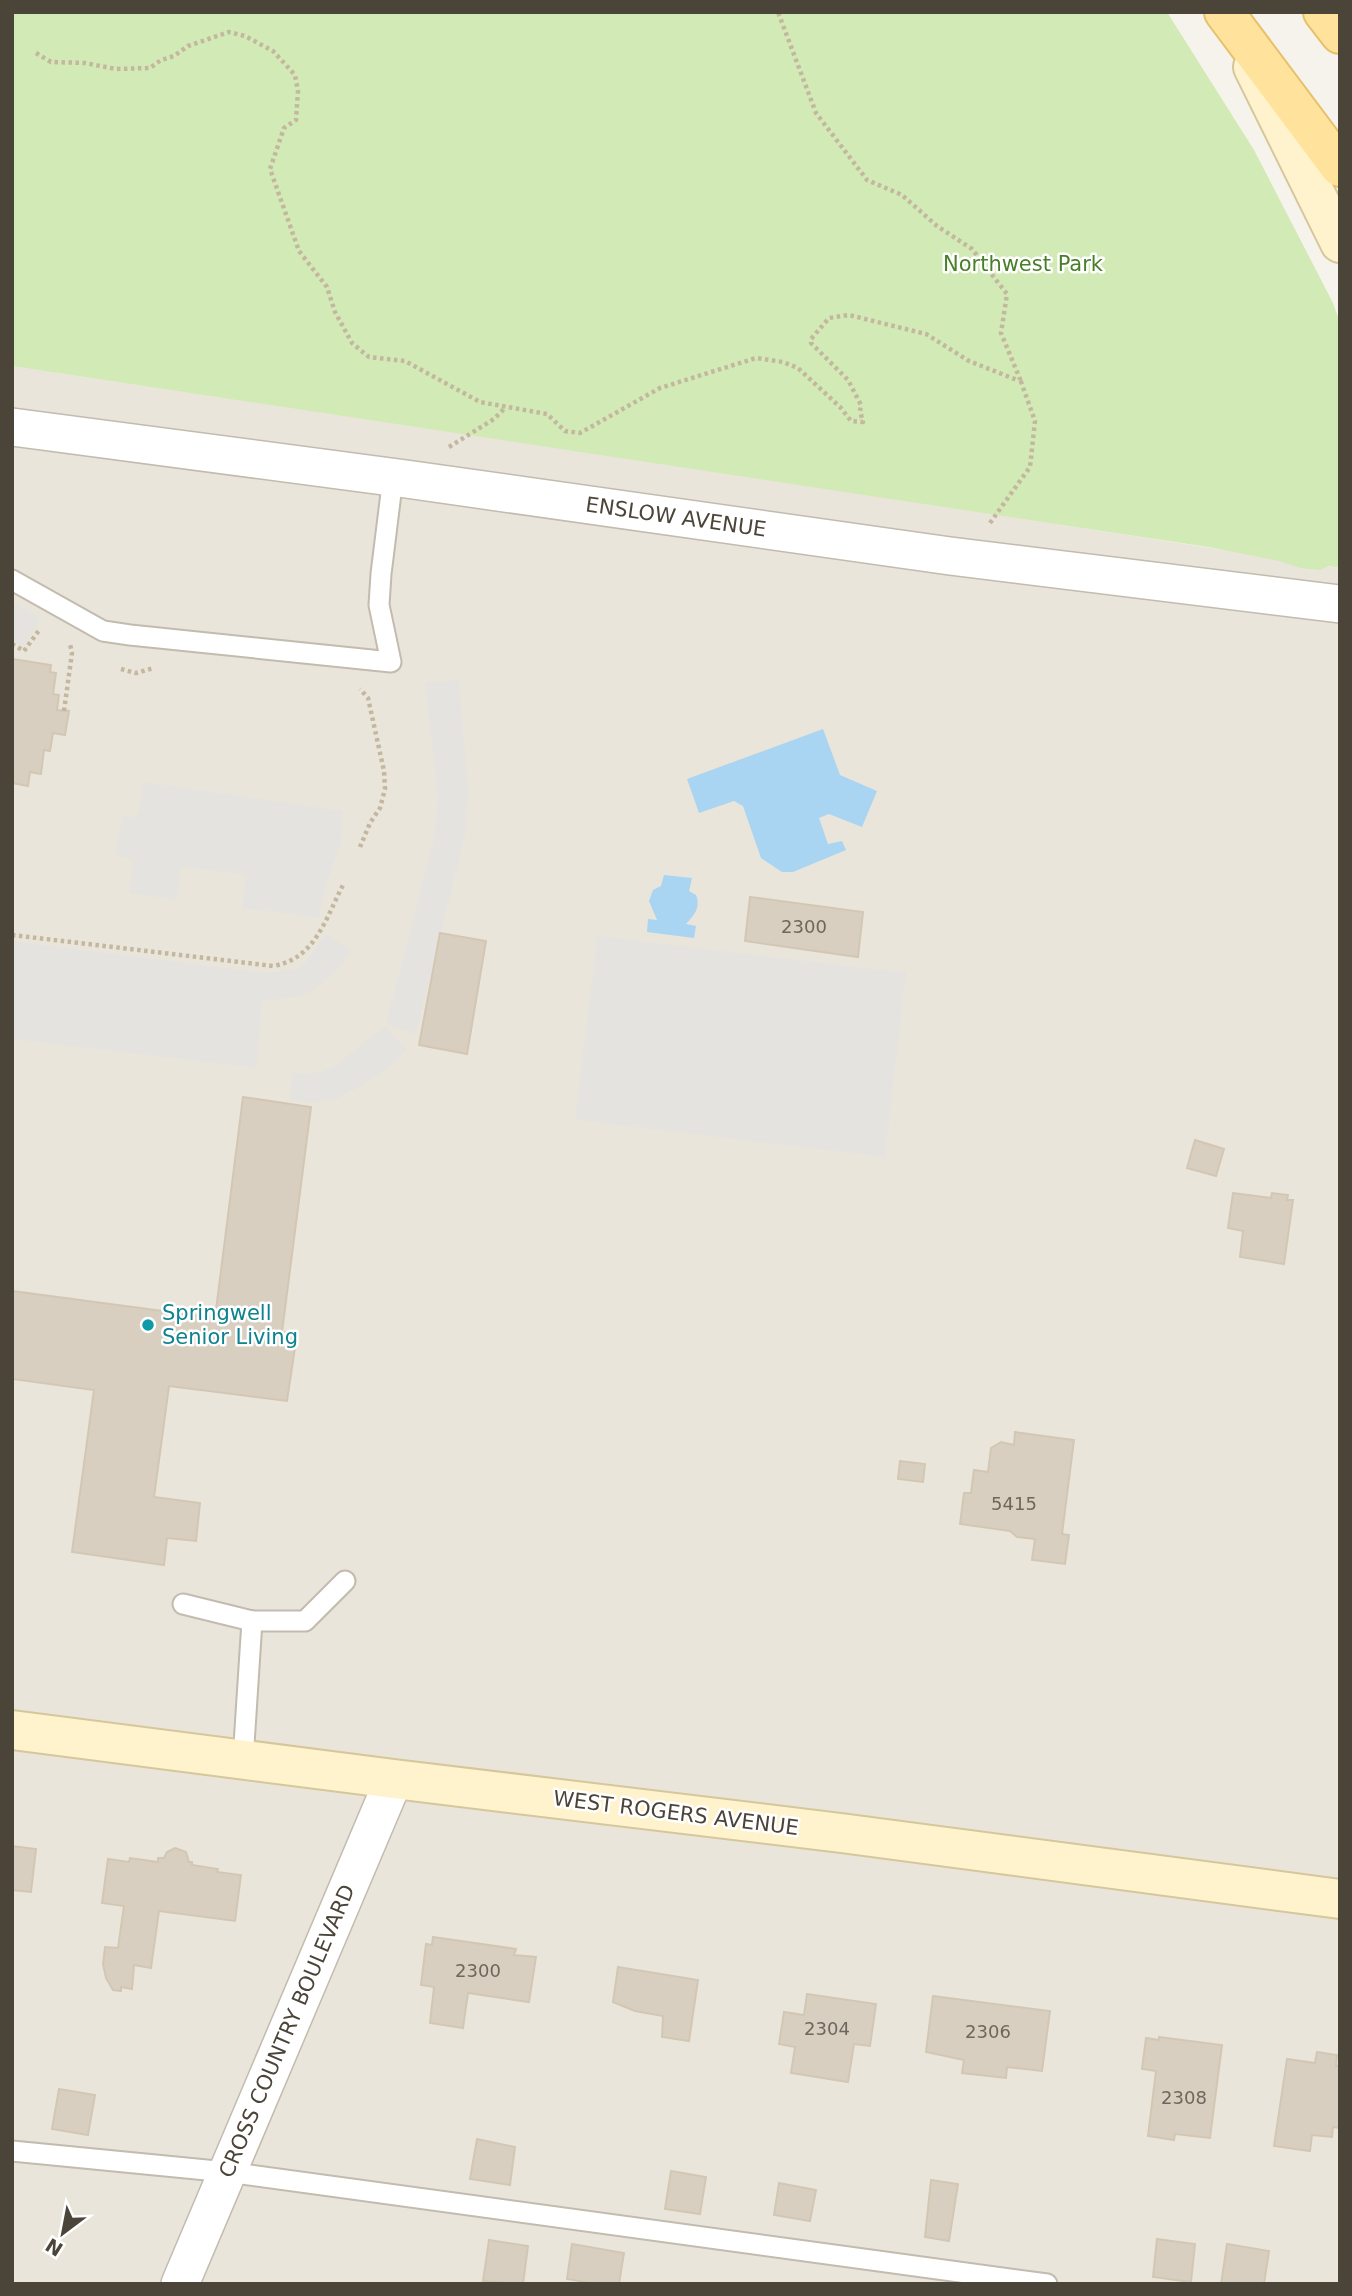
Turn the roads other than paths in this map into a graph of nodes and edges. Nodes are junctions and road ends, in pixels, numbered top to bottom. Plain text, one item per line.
1 (1323, 12) edge
2 (1227, 17) edge
3 (1340, 34) edge
4 (1340, 167) edge
5 (1340, 243) edge
6 (12, 427) edge
7 (400, 478) junction
8 (12, 580) edge
9 (1340, 604) edge
10 (345, 1581) dead end
11 (183, 1604) dead end
12 (252, 1621) junction
13 (12, 1730) edge
14 (243, 1760) junction
15 (394, 1779) junction
16 (1340, 1899) edge
17 (12, 2151) edge
18 (228, 2172) junction
19 (180, 2284) edge
20 (1047, 2284) edge

1 - 3 main road
2 - 4 main road
2 - 5 street
6 - 7 street, ENSLOW AVENUE
7 - 8 lane
7 - 9 street, ENSLOW AVENUE
10 - 12 lane
11 - 12 lane
12 - 14 lane
13 - 14 street, WEST ROGERS AVENUE
14 - 15 street, WEST ROGERS AVENUE
15 - 16 street, WEST ROGERS AVENUE
15 - 18 street, CROSS COUNTRY BOULEVARD
17 - 18 lane
18 - 19 street, CROSS COUNTRY BOULEVARD
18 - 20 lane

